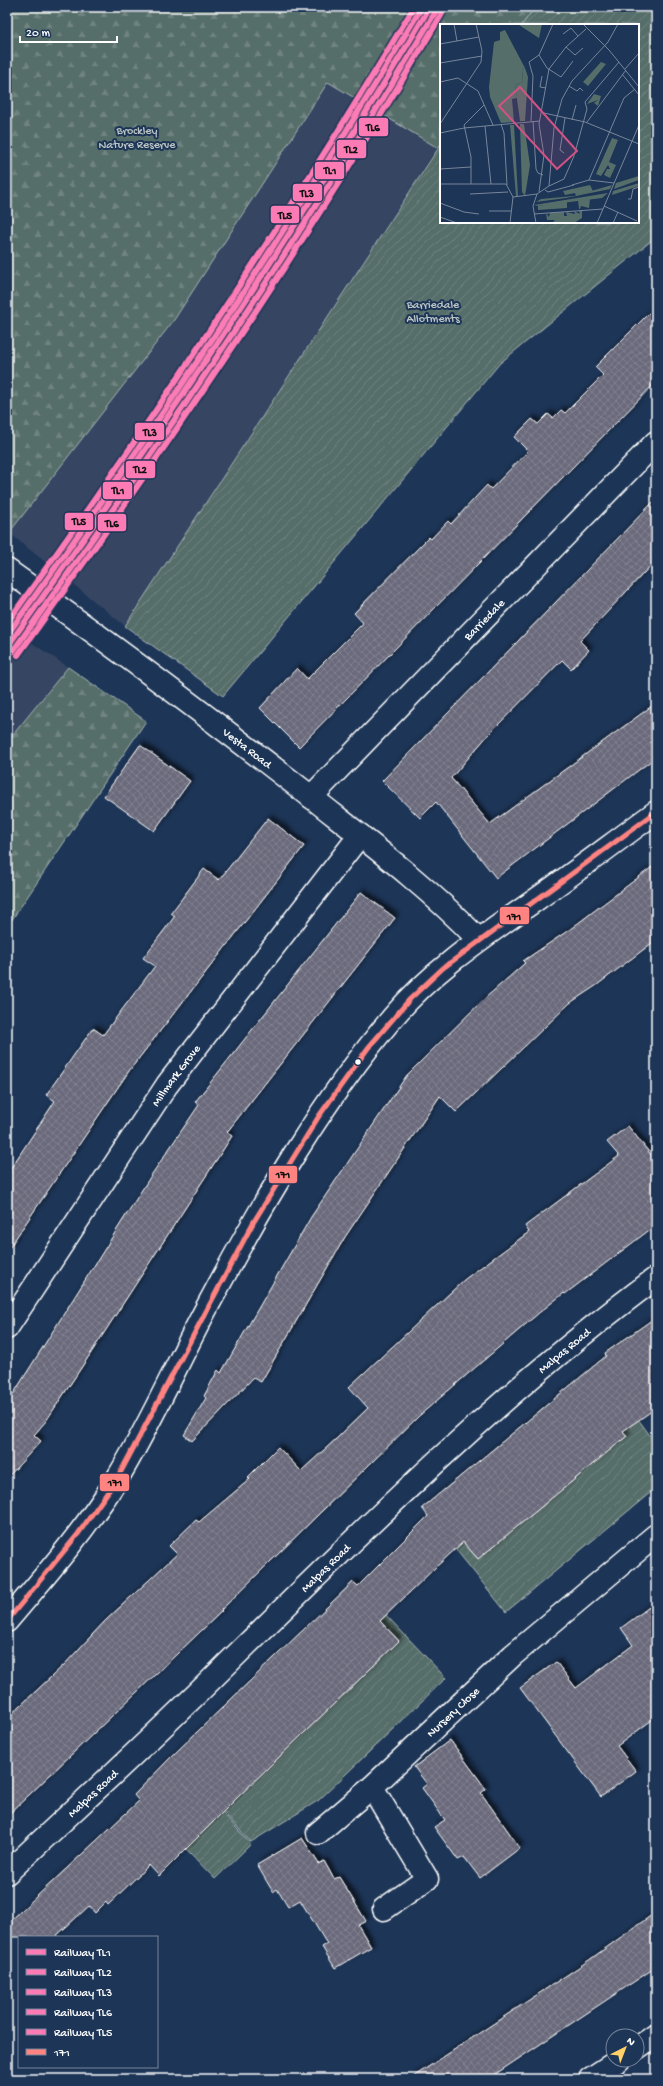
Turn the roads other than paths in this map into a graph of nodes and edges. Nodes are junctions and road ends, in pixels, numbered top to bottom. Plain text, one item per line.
1 (656, 442) edge
2 (7, 570) edge
3 (311, 797) junction
4 (656, 812) edge
5 (360, 835) junction
6 (478, 939) junction
7 (656, 1278) edge
8 (7, 1328) edge
9 (656, 1535) edge
10 (7, 1621) edge
11 (372, 1787) junction
12 (318, 1833) dead end
13 (7, 1874) edge
14 (384, 1908) dead end
15 (656, 2035) edge
16 (645, 2043) edge
17 (606, 2068) edge
18 (590, 2079) edge

1 - 3 street, Barriedale
2 - 3 street, Vesta Road
3 - 5 street, Vesta Road
4 - 6 street
5 - 6 street, Vesta Road
5 - 8 street, Millmark Grove
6 - 10 street
7 - 13 street, Malpas Road
9 - 11 street, Nursery Close
11 - 12 street, Nursery Close
11 - 14 street
15 - 16 street
17 - 18 street

